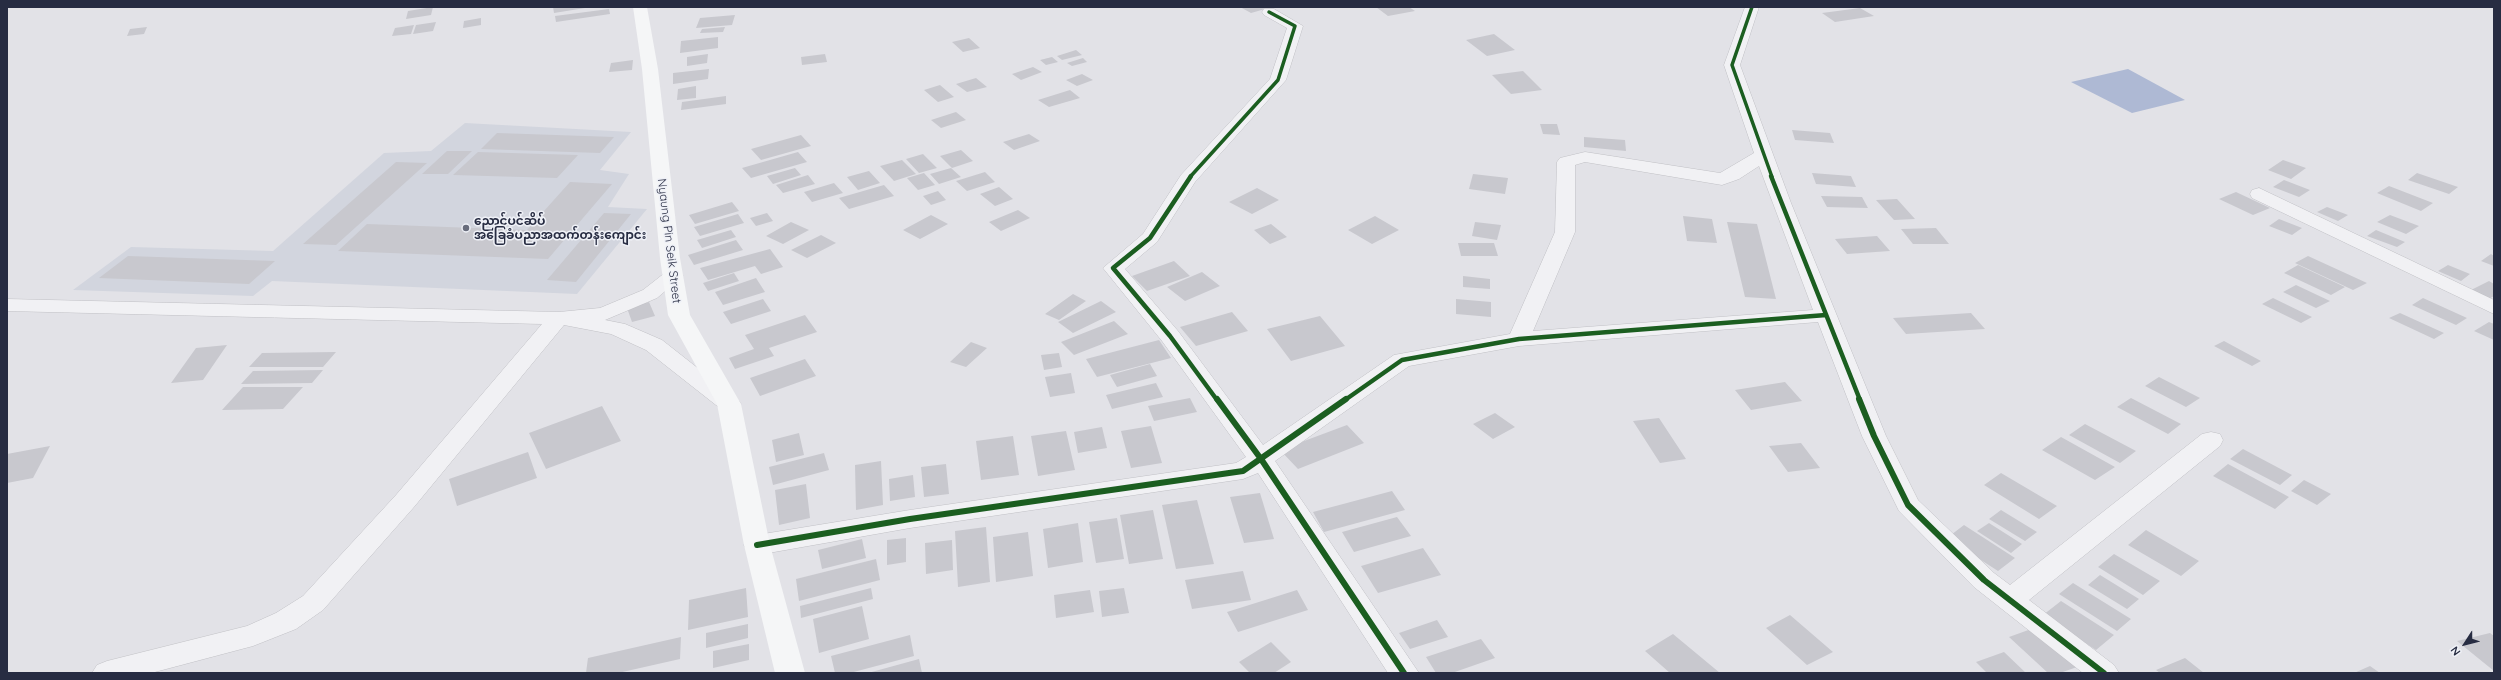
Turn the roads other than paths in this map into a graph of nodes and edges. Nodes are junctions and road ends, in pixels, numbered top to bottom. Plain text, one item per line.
1 (640, 7) edge
2 (1752, 7) edge
3 (1269, 12) dead end
4 (1764, 155) junction
5 (2259, 194) dead end
6 (673, 276) junction
7 (7, 305) edge
8 (2494, 308) edge
9 (1826, 315) junction
10 (559, 318) junction
11 (1519, 339) junction
12 (728, 404) junction
13 (2211, 440) dead end
14 (1260, 459) junction
15 (757, 545) junction
16 (2010, 600) junction
17 (107, 673) edge
18 (790, 673) edge
19 (1404, 673) edge
20 (2104, 673) edge

1 - 6 street, Nyaung Pin Seik Street
2 - 4 street
3 - 14 street
4 - 9 street
4 - 11 street
5 - 8 street
6 - 10 street
6 - 12 street, Nyaung Pin Seik Street
7 - 10 street
9 - 11 street
9 - 16 street
10 - 12 street
10 - 17 street
11 - 14 street
12 - 15 street, Nyaung Pin Seik Street
13 - 16 street
14 - 15 street
14 - 19 street
15 - 18 street, Nyaung Pin Seik Street
16 - 20 street

